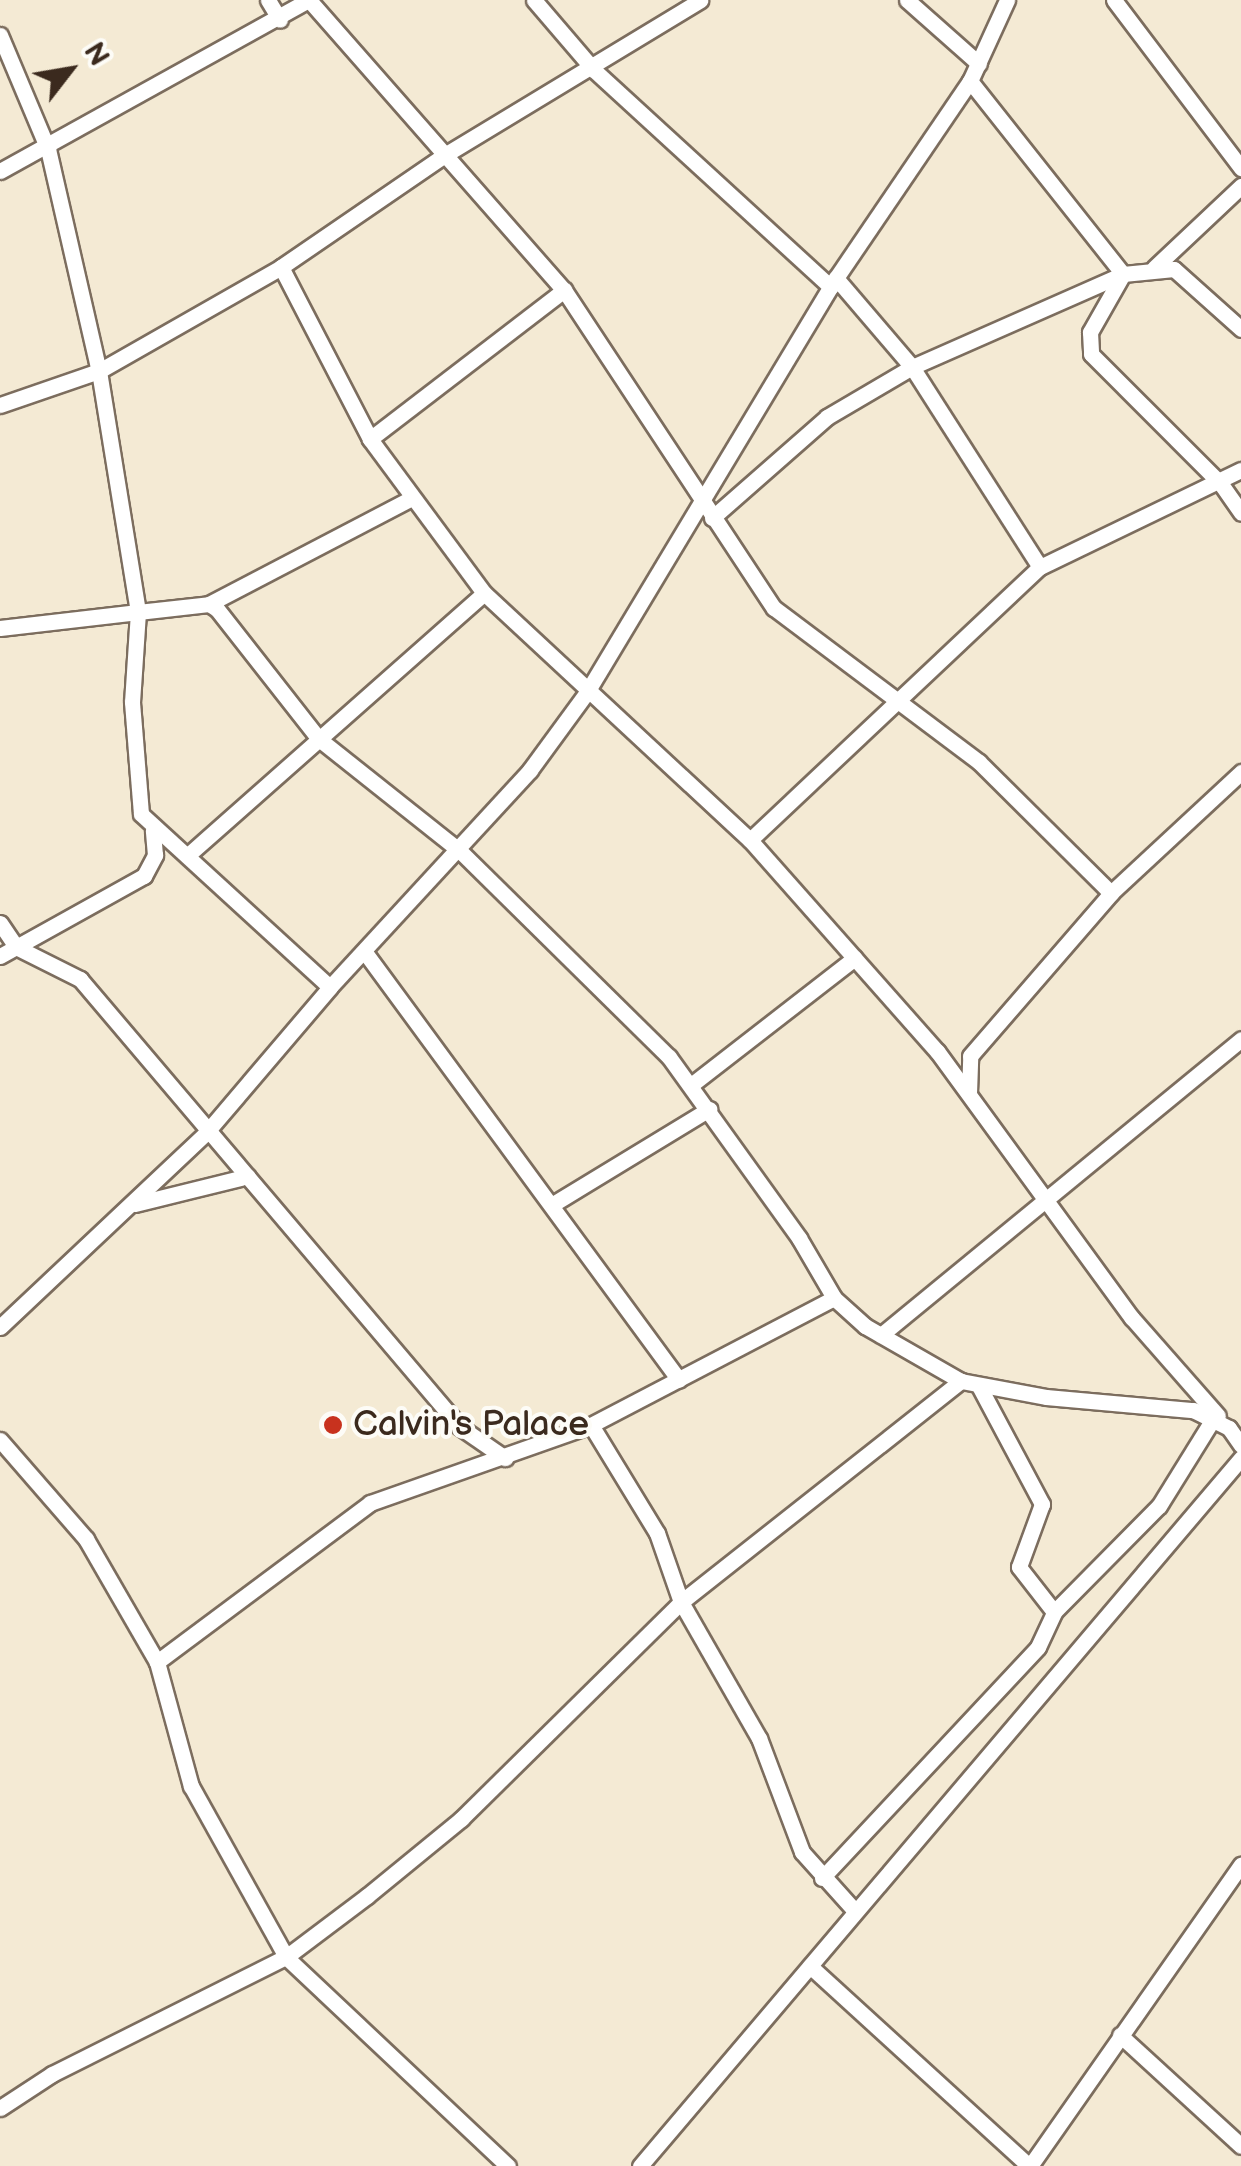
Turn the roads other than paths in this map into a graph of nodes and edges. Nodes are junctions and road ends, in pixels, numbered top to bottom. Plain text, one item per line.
1 (268, 0) edge
2 (309, 0) edge
3 (534, 0) edge
4 (701, 0) edge
5 (907, 0) edge
6 (1007, 0) edge
7 (1114, 0) edge
8 (280, 20) junction
9 (0, 35) edge
10 (979, 64) junction
11 (594, 70) junction
12 (970, 82) junction
13 (48, 148) junction
14 (442, 156) junction
15 (1241, 168) edge
16 (0, 171) edge
17 (1241, 186) edge
18 (282, 267) junction
19 (1154, 268) junction
20 (1123, 274) junction
21 (834, 282) junction
22 (564, 290) junction
23 (1241, 329) edge
24 (912, 366) junction
25 (99, 371) junction
26 (0, 405) edge
27 (370, 439) junction
28 (1241, 470) edge
29 (1221, 484) junction
30 (410, 499) junction
31 (701, 502) junction
32 (1241, 514) edge
33 (712, 518) junction
34 (1040, 566) junction
35 (484, 593) junction
36 (209, 604) junction
37 (138, 612) junction
38 (0, 628) edge
39 (588, 692) junction
40 (893, 701) junction
41 (319, 739) junction
42 (1241, 772) edge
43 (152, 830) junction
44 (750, 840) junction
45 (460, 851) junction
46 (188, 854) junction
47 (1110, 893) junction
48 (0, 922) edge
49 (16, 947) junction
50 (364, 951) junction
51 (0, 956) edge
52 (855, 958) junction
53 (330, 986) junction
54 (1241, 1039) edge
55 (691, 1085) junction
56 (969, 1093) junction
57 (708, 1109) junction
58 (205, 1134) junction
59 (248, 1176) junction
60 (1048, 1200) junction
61 (553, 1204) junction
62 (130, 1205) junction
63 (834, 1298) junction
64 (0, 1328) edge
65 (881, 1335) junction
66 (678, 1380) junction
67 (962, 1381) junction
68 (978, 1386) junction
69 (1213, 1418) junction
70 (591, 1425) junction
71 (1228, 1428) junction
72 (0, 1440) edge
73 (1241, 1445) edge
74 (505, 1458) junction
75 (1241, 1458) edge
76 (680, 1602) junction
77 (1054, 1612) junction
78 (157, 1662) junction
79 (1241, 1864) edge
80 (822, 1878) junction
81 (855, 1911) junction
82 (286, 1957) junction
83 (810, 1966) junction
84 (1120, 2035) junction
85 (0, 2108) edge
86 (1241, 2146) edge
87 (508, 2166) edge
88 (640, 2166) edge
89 (1030, 2166) edge

1 - 8 street
2 - 8 street
2 - 14 street
3 - 11 street
4 - 11 street
5 - 10 street
6 - 10 street
7 - 15 street
8 - 13 street
9 - 13 street
10 - 12 street
11 - 14 street
11 - 21 street
12 - 20 street
12 - 21 street
13 - 16 street
13 - 25 street
14 - 18 street
14 - 22 street
17 - 19 street
18 - 25 street
18 - 27 street
19 - 20 street
19 - 23 street
20 - 24 street
20 - 29 street
21 - 24 street
21 - 31 street
22 - 27 street
22 - 31 street
24 - 33 street
24 - 34 street
25 - 26 street
25 - 37 street
27 - 30 street
28 - 29 street
29 - 32 street
29 - 34 street
30 - 35 street
30 - 36 street
31 - 33 street
31 - 39 street
33 - 40 street
34 - 40 street
35 - 39 street
35 - 41 street
36 - 37 street
36 - 41 street
37 - 38 street
37 - 43 street
39 - 44 street
39 - 45 street
40 - 44 street
40 - 47 street
41 - 45 street
41 - 46 street
42 - 47 street
43 - 46 street
43 - 49 street
44 - 52 street
45 - 50 street
45 - 55 street
46 - 53 street
47 - 56 street
48 - 49 street
49 - 51 street
49 - 58 street
50 - 53 street
50 - 61 street
52 - 55 street
52 - 56 street
53 - 58 street
54 - 60 street
55 - 57 street
56 - 60 street
57 - 61 street
57 - 63 street
58 - 59 street
58 - 62 street
59 - 62 street
59 - 74 street
60 - 65 street
60 - 71 street
61 - 66 street
62 - 64 street
63 - 65 street
63 - 66 street
65 - 67 street
66 - 70 street
67 - 68 street
67 - 76 street
68 - 69 street
68 - 77 street
69 - 71 street
69 - 77 street
70 - 74 street
70 - 76 street
71 - 73 street
72 - 78 street
74 - 78 street
75 - 81 street
76 - 80 street
76 - 82 street
77 - 80 street
78 - 82 street
79 - 84 street
80 - 81 street
81 - 83 street
82 - 85 street
82 - 87 street
83 - 88 street
83 - 89 street
84 - 86 street
84 - 89 street

